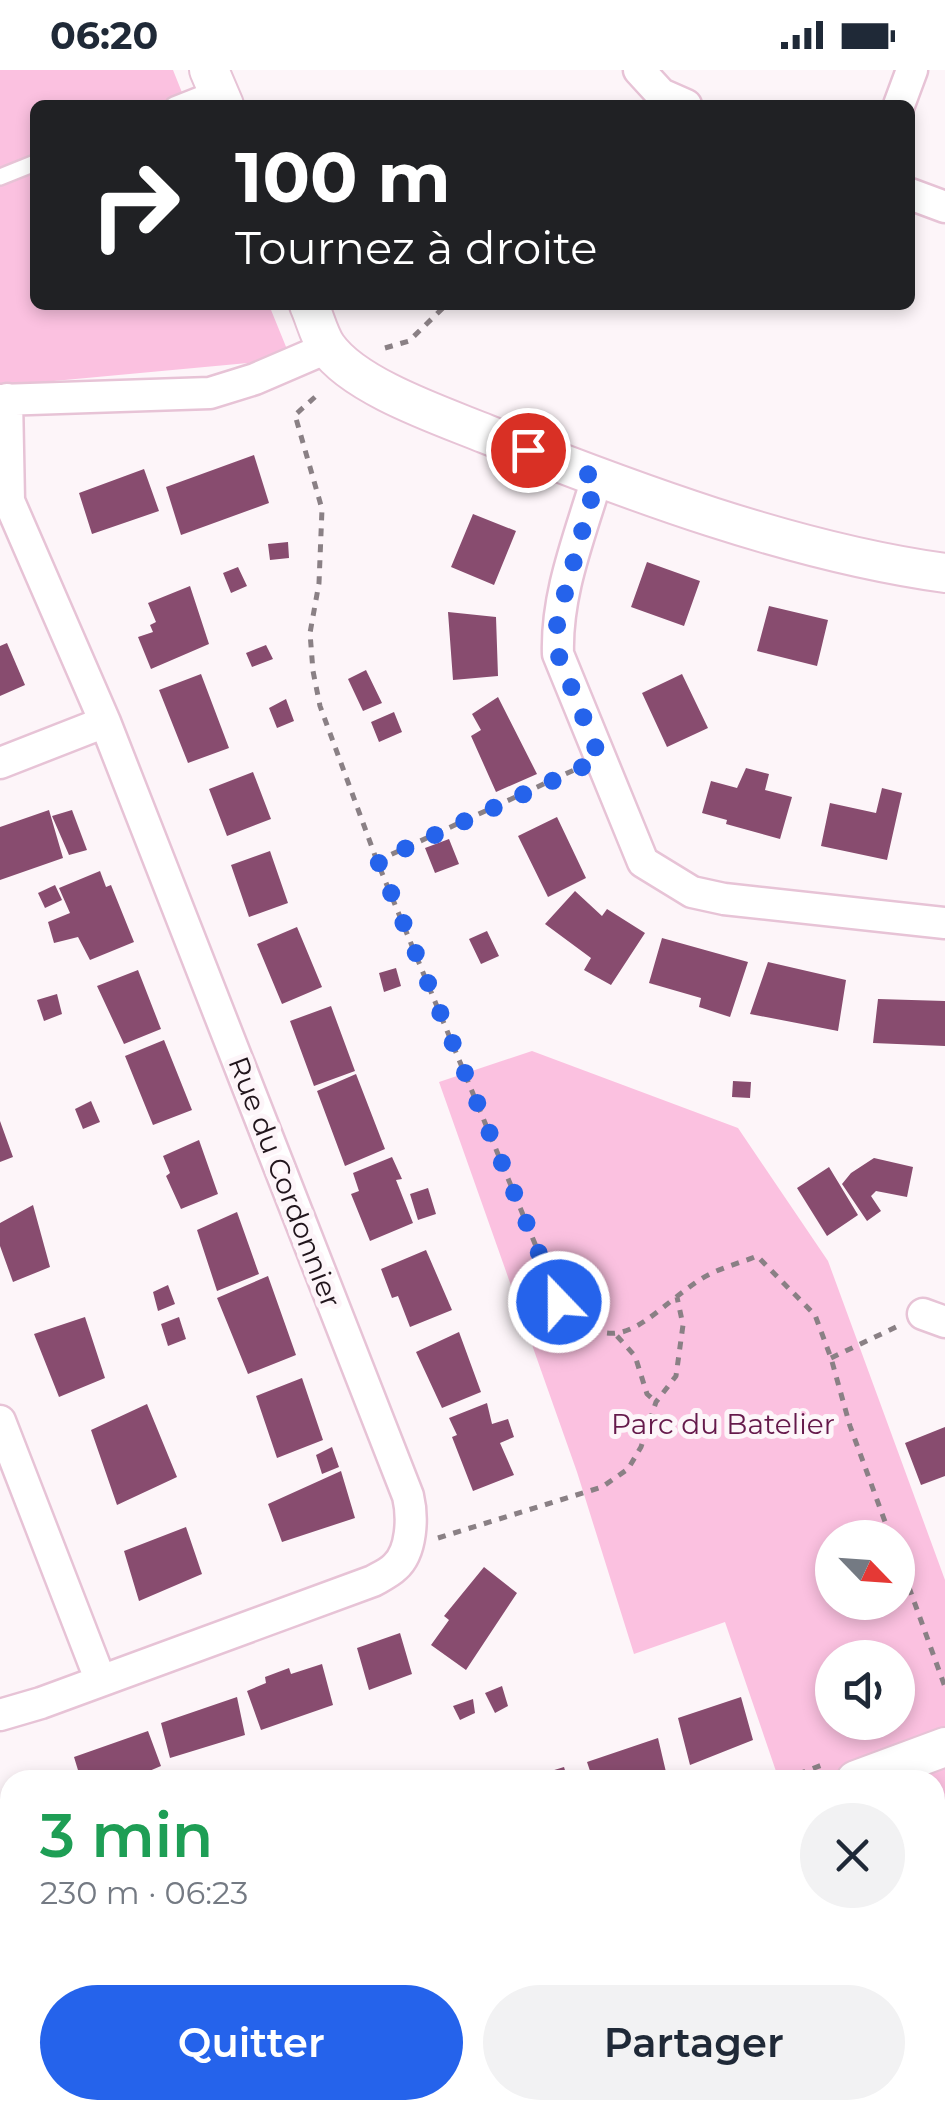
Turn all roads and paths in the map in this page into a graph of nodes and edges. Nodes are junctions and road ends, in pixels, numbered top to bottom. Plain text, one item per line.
1 (639, 70) edge
2 (912, 70) edge
3 (217, 88) edge
4 (187, 100) edge
5 (675, 100) edge
6 (901, 100) edge
7 (30, 165) edge
8 (0, 178) edge
9 (915, 196) edge
10 (945, 208) edge
11 (311, 310) edge
12 (441, 310) edge
13 (327, 348) junction
14 (385, 348) dead end
15 (315, 396) dead end
16 (4, 400) edge
17 (597, 478) junction
18 (945, 573) edge
19 (105, 722) junction
20 (600, 759) junction
21 (0, 764) edge
22 (378, 861) junction
23 (945, 923) edge
24 (677, 1296) junction
25 (934, 1318) edge
26 (617, 1336) junction
27 (831, 1358) junction
28 (656, 1402) junction
29 (0, 1421) edge
30 (884, 1520) edge
31 (406, 1547) junction
32 (915, 1604) edge
33 (100, 1679) junction
34 (945, 1687) edge
35 (0, 1716) edge
36 (945, 1747) edge
37 (883, 1770) edge

1 - 5 street
2 - 6 street
3 - 4 lane
7 - 8 lane
9 - 10 street
11 - 13 street
12 - 14 path
13 - 16 street
13 - 17 street
15 - 22 path
16 - 19 street, Rue du Cordonnier
17 - 18 street
17 - 20 street
19 - 21 street
19 - 31 street, Rue du Cordonnier
20 - 22 path
20 - 23 street
22 - 26 path
24 - 26 path
24 - 27 path
24 - 28 path
25 - 27 path
26 - 28 path
27 - 30 path
28 - 31 path
29 - 33 street
31 - 33 street
32 - 34 path
33 - 35 street
36 - 37 street

